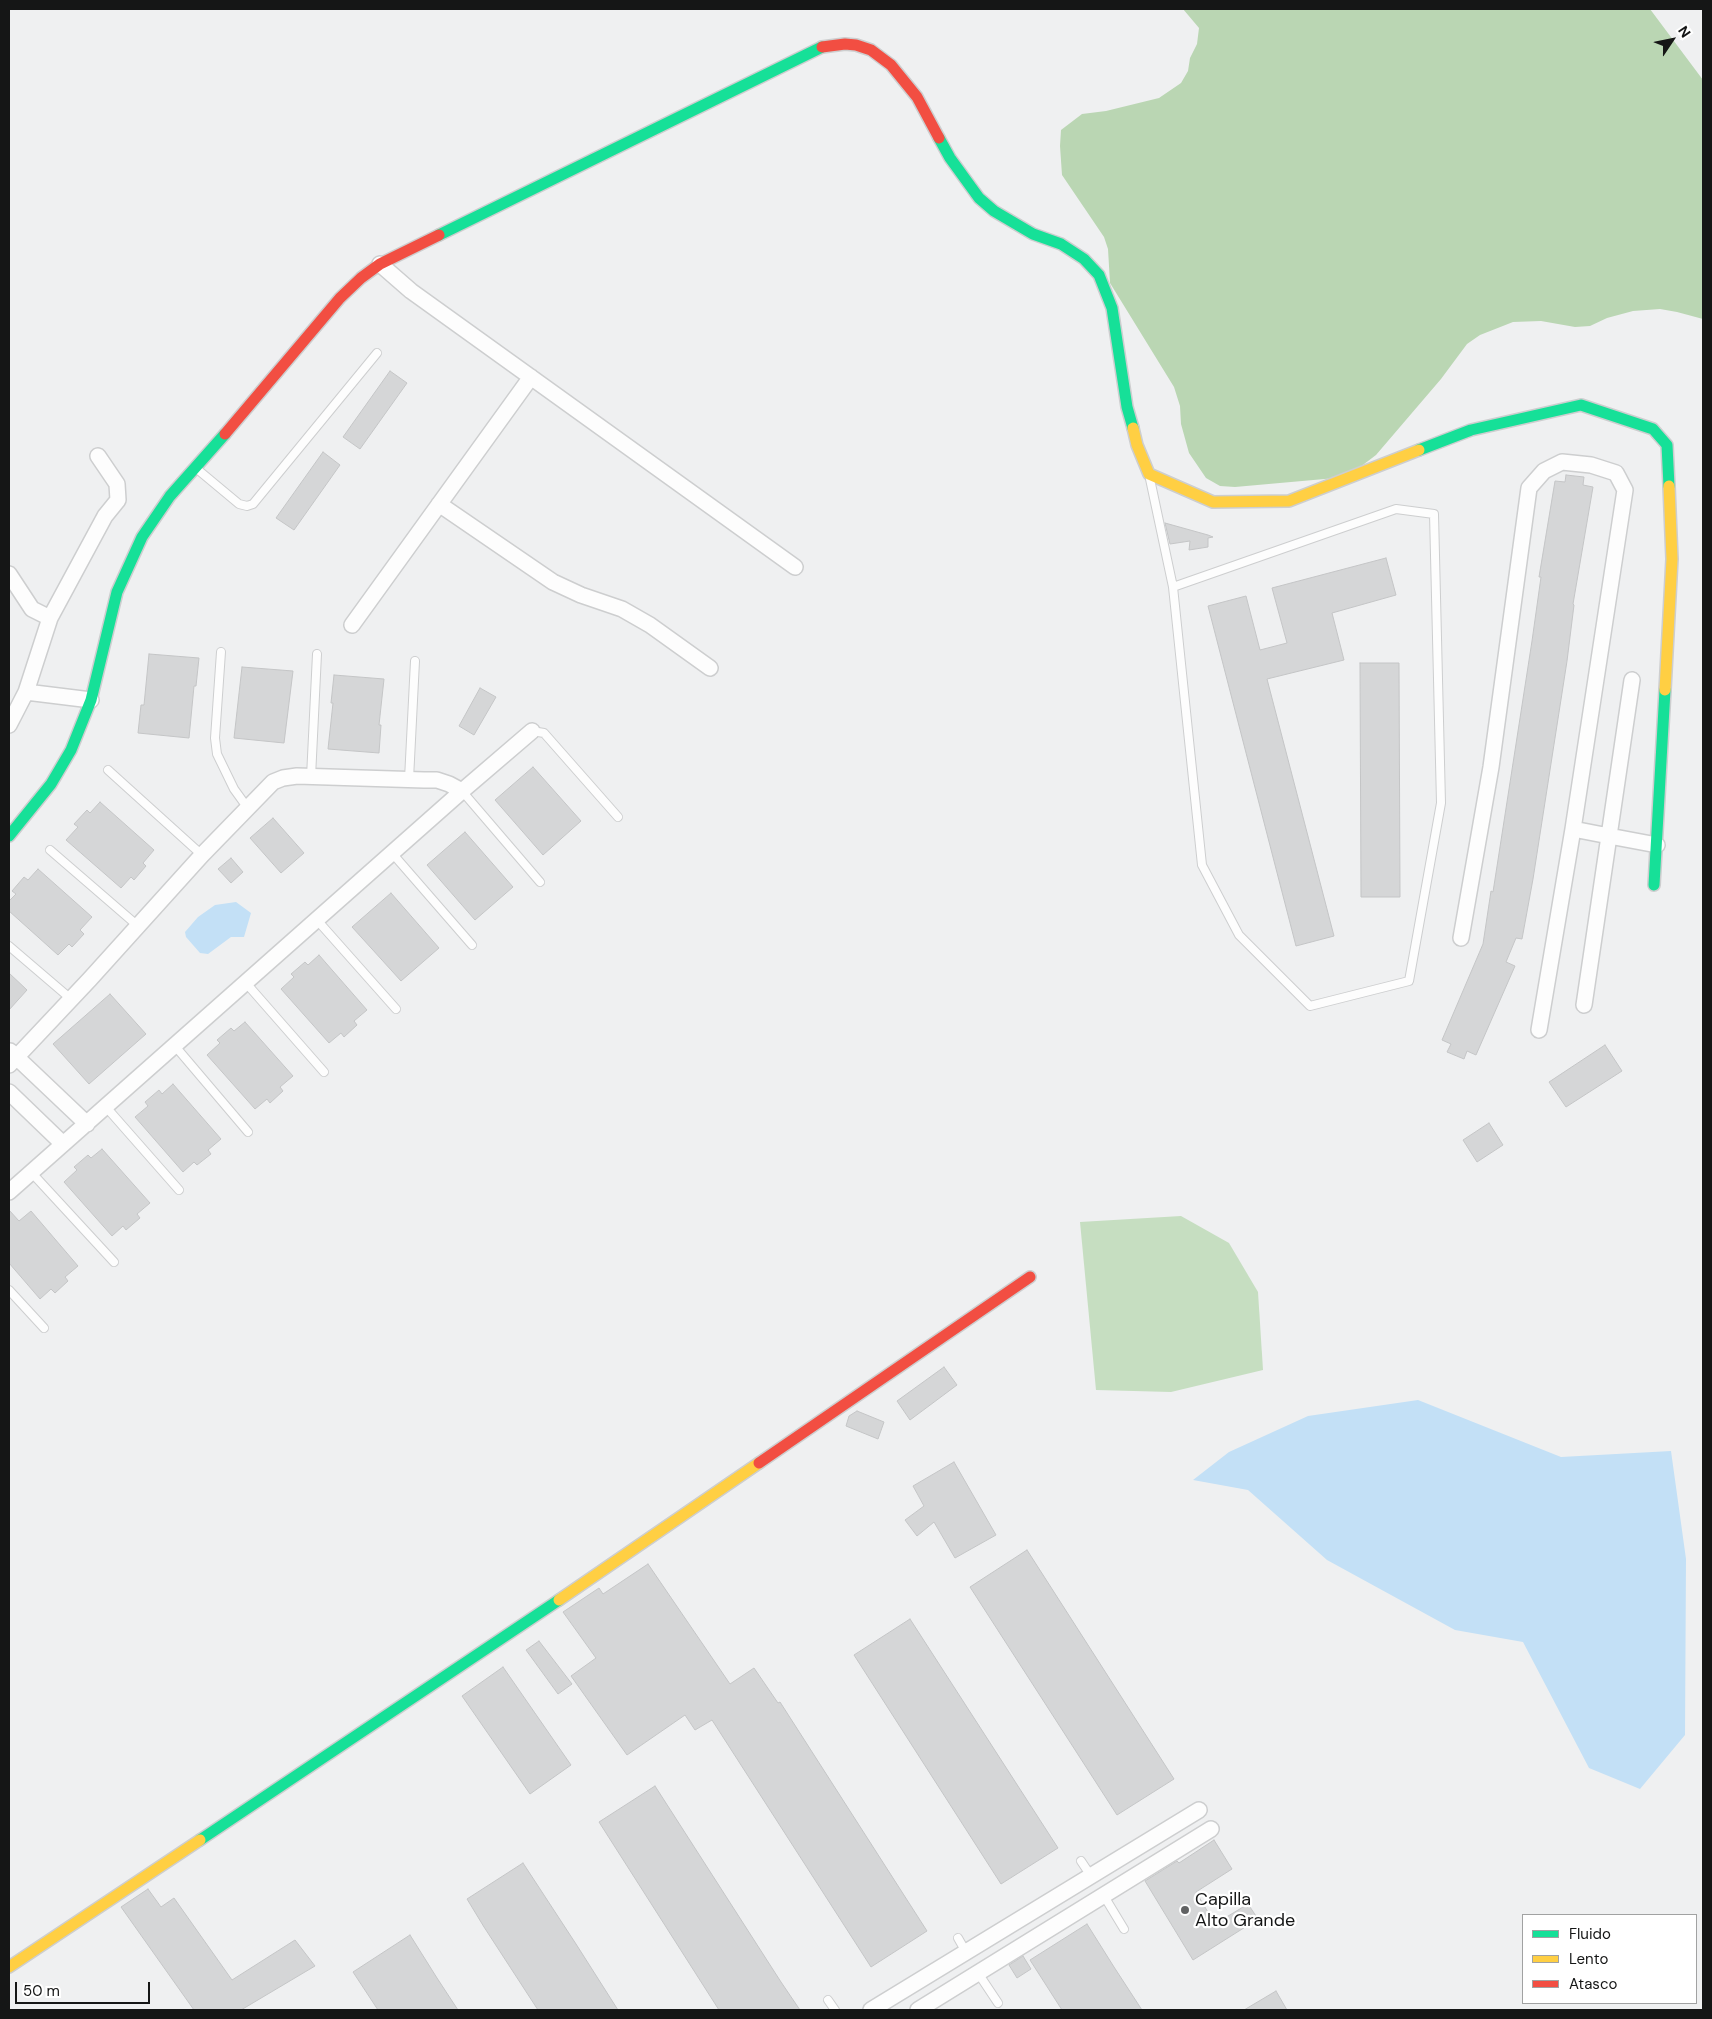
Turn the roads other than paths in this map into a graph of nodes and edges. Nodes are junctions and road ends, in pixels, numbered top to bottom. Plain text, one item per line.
1 (380, 264) junction
2 (377, 353) dead end
3 (531, 376) junction
4 (98, 456) dead end
5 (195, 468) junction
6 (1150, 474) junction
7 (439, 504) junction
8 (795, 567) dead end
9 (9, 574) edge
10 (1173, 587) junction
11 (50, 618) junction
12 (352, 625) dead end
13 (221, 652) dead end
14 (317, 654) dead end
15 (415, 661) dead end
16 (710, 668) dead end
17 (1632, 680) dead end
18 (26, 692) junction
19 (91, 700) junction
20 (9, 725) edge
21 (532, 731) joint
22 (108, 770) dead end
23 (311, 777) junction
24 (409, 779) junction
25 (462, 791) junction
26 (247, 807) junction
27 (618, 818) dead end
28 (1573, 829) junction
29 (9, 836) edge
30 (1609, 836) junction
31 (1657, 845) junction
32 (50, 850) dead end
33 (392, 853) junction
34 (202, 855) junction
35 (540, 882) dead end
36 (1654, 884) dead end
37 (317, 920) junction
38 (138, 926) junction
39 (1461, 938) dead end
40 (472, 945) dead end
41 (9, 946) edge
42 (246, 983) junction
43 (71, 999) junction
44 (1584, 1005) dead end
45 (396, 1010) dead end
46 (1539, 1030) dead end
47 (175, 1046) junction
48 (11, 1058) edge
49 (324, 1072) dead end
50 (9, 1092) edge
51 (106, 1107) junction
52 (87, 1124) junction
53 (248, 1132) dead end
54 (64, 1144) junction
55 (31, 1172) junction
56 (179, 1190) dead end
57 (9, 1192) edge
58 (114, 1262) dead end
59 (1030, 1277) dead end
60 (9, 1290) edge
61 (44, 1328) dead end
62 (1199, 1810) dead end
63 (1210, 1830) dead end
64 (1081, 1861) dead end
65 (1091, 1876) junction
66 (1104, 1896) junction
67 (1124, 1929) dead end
68 (958, 1938) dead end
69 (966, 1952) junction
70 (9, 1967) edge
71 (978, 1973) junction
72 (828, 2000) dead end
73 (998, 2003) dead end
74 (835, 2010) edge
75 (871, 2010) edge
76 (918, 2010) edge

1 - 3 street
1 - 5 street
1 - 6 street
2 - 5 lane
3 - 7 street
3 - 8 street
4 - 11 street
5 - 19 street
6 - 10 lane
6 - 31 street
7 - 12 street
7 - 16 street
9 - 11 street
10 - 10 lane
11 - 18 street
13 - 26 lane
14 - 23 lane
15 - 24 lane
17 - 30 street
18 - 19 street
18 - 20 street
19 - 29 street
21 - 25 street
21 - 27 lane
22 - 34 lane
23 - 24 street
23 - 26 street
24 - 25 street
25 - 33 street
25 - 35 lane
26 - 34 street
28 - 30 street
28 - 39 street
28 - 46 street
30 - 31 street
30 - 44 street
31 - 36 street
32 - 38 lane
33 - 37 street
33 - 40 lane
34 - 38 street
37 - 42 street
37 - 45 lane
38 - 43 street
41 - 43 lane
42 - 47 street
42 - 49 lane
43 - 48 street
47 - 51 street
47 - 53 lane
48 - 52 street
50 - 54 street
51 - 52 street
51 - 56 lane
52 - 54 street
54 - 55 street
55 - 57 street
55 - 58 lane
59 - 70 street
60 - 61 lane
62 - 65 street
63 - 66 street
64 - 65 lane
65 - 66 street
65 - 69 street
66 - 67 lane
66 - 71 street
68 - 69 lane
69 - 71 street
69 - 75 street
71 - 73 lane
71 - 76 street
72 - 74 lane

